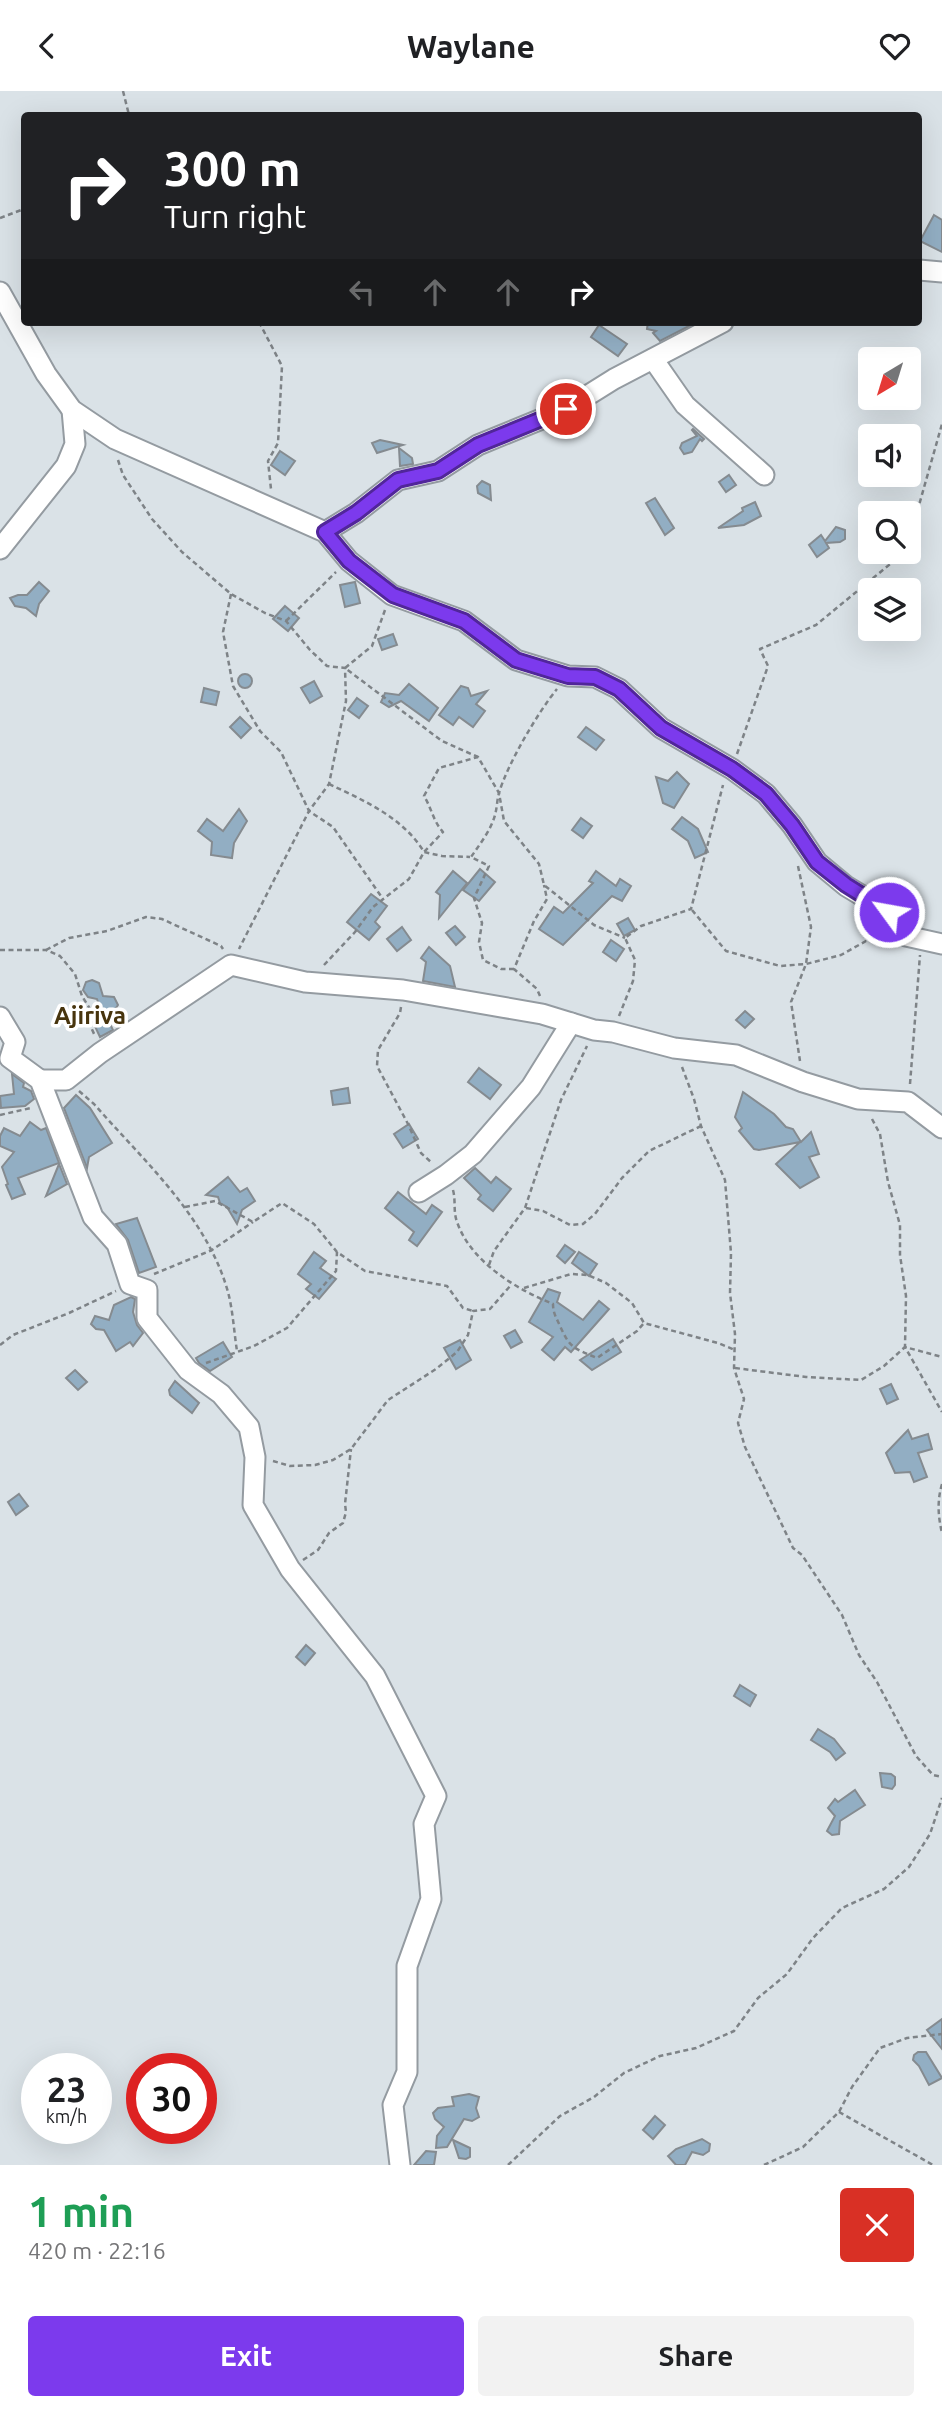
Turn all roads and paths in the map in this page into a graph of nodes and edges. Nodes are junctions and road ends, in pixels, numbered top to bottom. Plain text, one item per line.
1 (123, 91) edge
2 (128, 112) edge
3 (21, 210) edge
4 (0, 218) edge
5 (922, 270) edge
6 (942, 272) edge
7 (0, 292) edge
8 (261, 326) edge
9 (715, 326) edge
10 (653, 359) junction
11 (72, 410) junction
12 (942, 424) edge
13 (115, 439) junction
14 (764, 475) dead end
15 (920, 501) edge
16 (274, 509) junction
17 (325, 532) junction
18 (0, 549) edge
19 (349, 561) junction
20 (890, 564) edge
21 (231, 594) junction
22 (393, 595) junction
23 (286, 621) junction
24 (345, 668) junction
25 (568, 676) junction
26 (478, 758) junction
27 (732, 769) junction
28 (329, 784) junction
29 (499, 793) junction
30 (309, 811) junction
31 (424, 852) junction
32 (471, 857) junction
33 (797, 861) dead end
34 (544, 885) junction
35 (383, 899) junction
36 (691, 909) junction
37 (906, 936) junction
38 (625, 938) junction
39 (942, 944) edge
40 (0, 950) edge
41 (46, 950) junction
42 (806, 964) junction
43 (231, 965) junction
44 (514, 969) junction
45 (305, 982) junction
46 (403, 990) junction
47 (542, 1014) junction
48 (0, 1017) edge
49 (571, 1023) junction
50 (603, 1031) junction
51 (674, 1048) junction
52 (100, 1053) junction
53 (40, 1080) junction
54 (66, 1080) junction
55 (803, 1082) junction
56 (858, 1099) junction
57 (908, 1101) junction
58 (0, 1115) edge
59 (701, 1126) junction
60 (942, 1128) edge
61 (446, 1175) junction
62 (419, 1192) dead end
63 (185, 1207) junction
64 (525, 1208) junction
65 (337, 1252) junction
66 (489, 1265) junction
67 (511, 1285) junction
68 (523, 1289) junction
69 (473, 1311) junction
70 (644, 1323) junction
71 (905, 1347) junction
72 (735, 1350) junction
73 (237, 1351) junction
74 (942, 1357) edge
75 (734, 1368) junction
76 (188, 1370) junction
77 (942, 1412) edge
78 (351, 1450) junction
79 (255, 1457) junction
80 (942, 1484) edge
81 (942, 1533) edge
82 (290, 1569) junction
83 (942, 1777) edge
84 (942, 1798) edge
85 (942, 2034) edge
86 (839, 2112) junction
87 (400, 2165) edge
88 (508, 2165) edge
89 (764, 2165) edge
90 (933, 2165) edge

1 - 2 path
3 - 4 path
5 - 6 street
7 - 11 street
8 - 16 path
9 - 10 street
10 - 14 street
10 - 17 street
11 - 13 street
11 - 18 street
12 - 15 path
13 - 16 street
13 - 21 path
16 - 17 street
17 - 19 street
19 - 22 street
19 - 23 path
20 - 27 path
21 - 23 path
21 - 30 path
22 - 24 path
22 - 25 street
23 - 24 path
24 - 26 path
24 - 28 path
25 - 27 street
25 - 29 path
26 - 29 path
26 - 31 path
27 - 36 path
27 - 37 street
28 - 30 path
28 - 31 path
29 - 32 path
29 - 34 path
30 - 35 path
30 - 43 path
31 - 32 path
31 - 35 path
32 - 44 path
33 - 42 path
34 - 38 path
34 - 44 path
35 - 45 path
36 - 38 path
36 - 42 path
37 - 39 street
37 - 42 path
37 - 57 path
38 - 50 path
40 - 41 path
41 - 43 path
41 - 52 path
42 - 55 path
43 - 45 street
43 - 52 street
44 - 47 path
45 - 46 street
46 - 47 street
46 - 61 path
47 - 49 street
48 - 53 street
49 - 50 street
49 - 61 street
50 - 51 street
50 - 64 path
51 - 55 street
51 - 59 path
52 - 54 street
53 - 54 street
53 - 58 path
53 - 76 street
54 - 63 path
55 - 56 street
56 - 57 street
56 - 71 path
57 - 60 street
59 - 64 path
59 - 72 path
61 - 62 street
61 - 66 path
63 - 65 path
63 - 73 path
64 - 66 path
65 - 69 path
65 - 73 path
66 - 67 path
67 - 68 path
67 - 69 path
68 - 70 path
68 - 70 path
69 - 78 path
70 - 72 path
71 - 74 path
71 - 75 path
71 - 77 path
72 - 75 path
73 - 76 path
75 - 83 path
76 - 79 street
78 - 79 path
78 - 82 path
79 - 82 street
80 - 81 path
82 - 87 street
84 - 88 path
85 - 86 path
86 - 89 path
86 - 90 path

